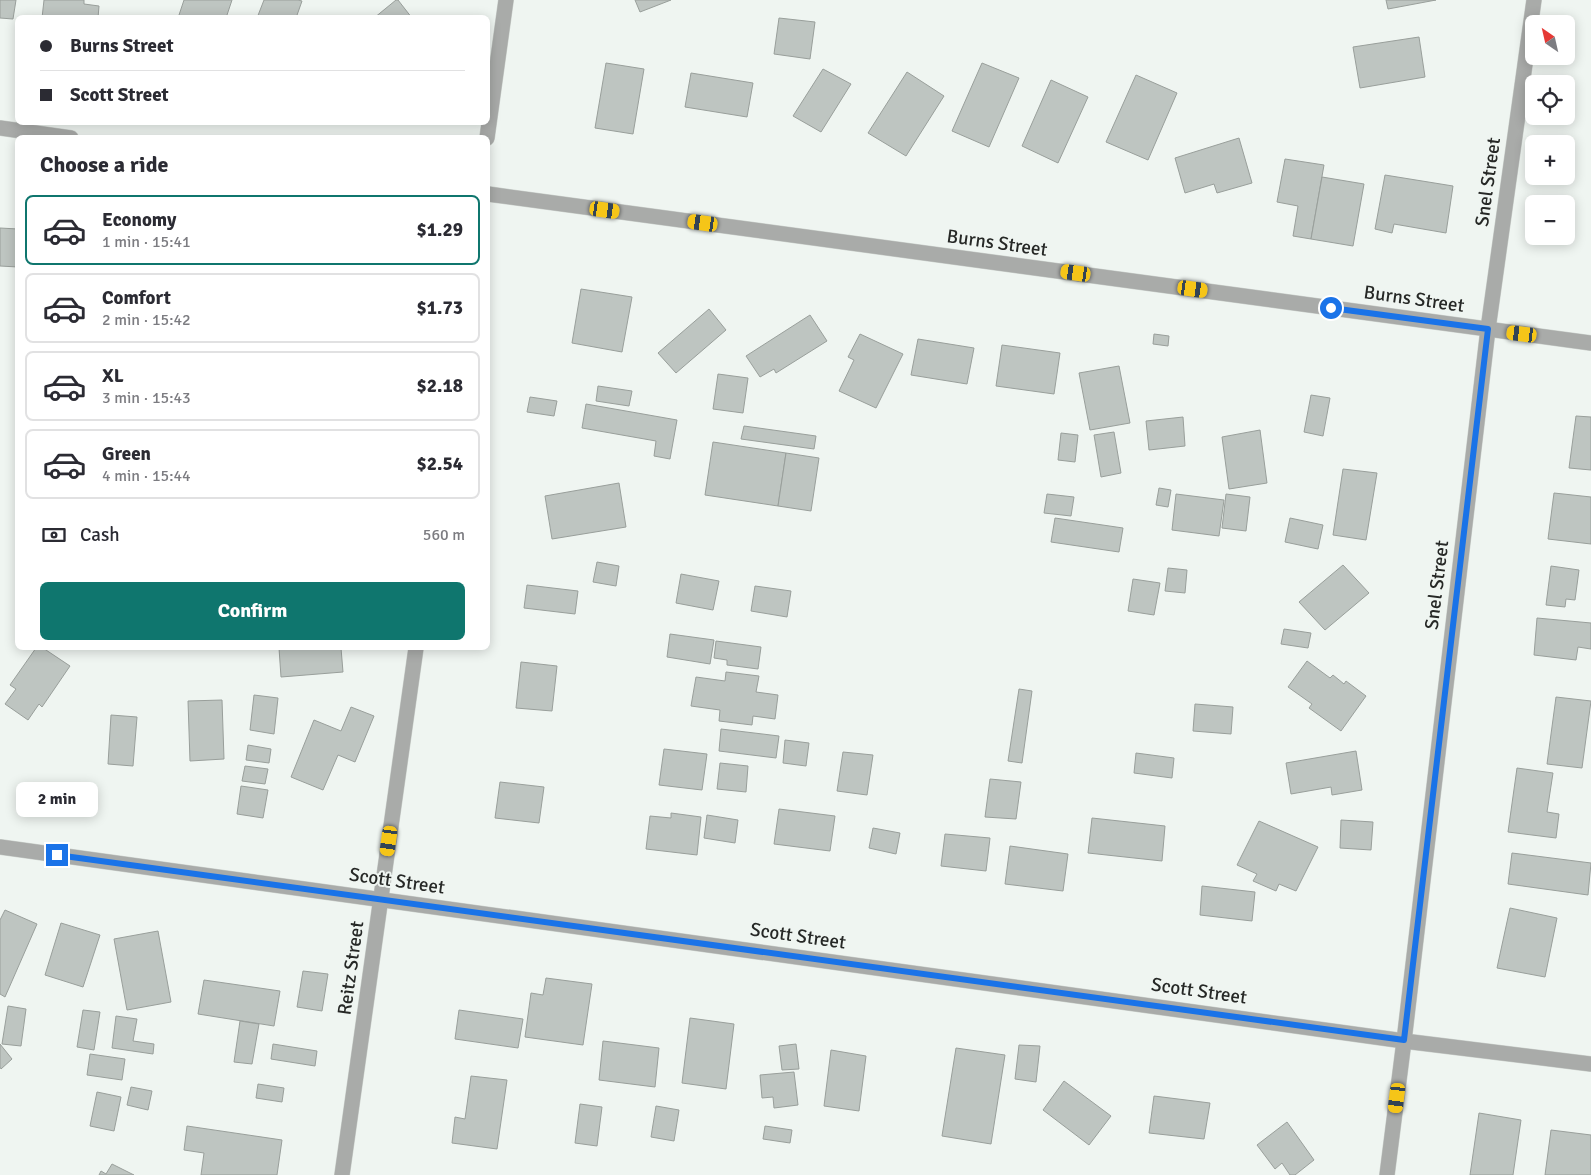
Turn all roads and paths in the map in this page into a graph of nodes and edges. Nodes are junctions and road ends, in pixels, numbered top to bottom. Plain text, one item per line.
1 (506, 0) edge
2 (1534, 0) edge
3 (490, 110) edge
4 (0, 128) edge
5 (50, 135) edge
6 (490, 194) edge
7 (1488, 329) junction
8 (1591, 343) edge
9 (416, 650) edge
10 (0, 847) edge
11 (380, 899) junction
12 (1404, 1040) junction
13 (1591, 1064) edge
14 (342, 1175) edge
15 (1387, 1175) edge

1 - 3 street
2 - 7 street, Snel Street
4 - 5 street
6 - 7 street, Burns Street
7 - 8 street, Burns Street
7 - 12 street, Snel Street
9 - 11 street, Reitz Street
10 - 11 street, Scott Street
11 - 12 street, Scott Street
11 - 14 street, Reitz Street
12 - 13 street, Scott Street
12 - 15 street, Snel Street

